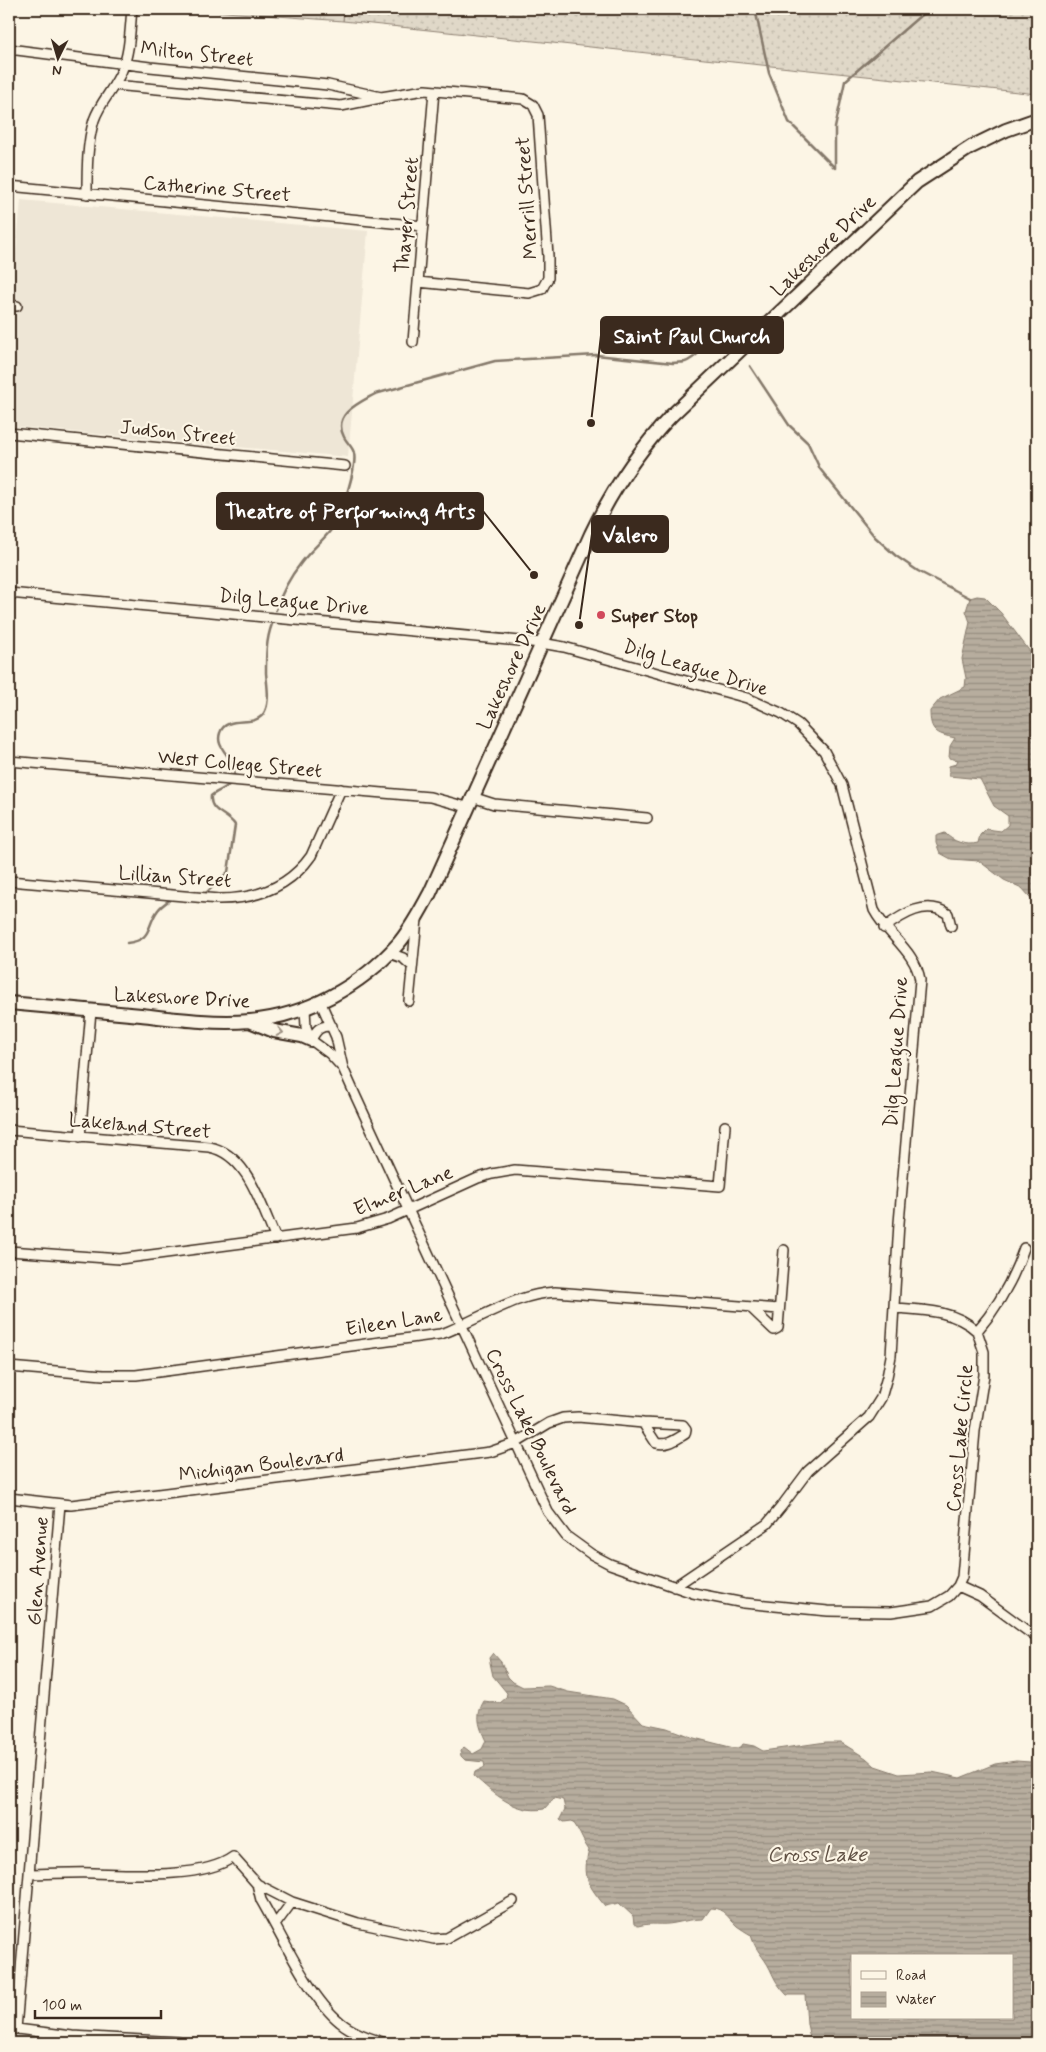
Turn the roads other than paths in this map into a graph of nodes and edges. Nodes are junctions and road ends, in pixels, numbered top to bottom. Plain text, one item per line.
1 (132, 9) edge
2 (9, 49) edge
3 (125, 63) junction
4 (114, 85) junction
5 (434, 91) junction
6 (382, 97) junction
7 (538, 115) joint
8 (1037, 119) edge
9 (9, 186) edge
10 (87, 194) junction
11 (423, 226) junction
12 (418, 282) junction
13 (413, 342) dead end
14 (9, 433) edge
15 (345, 466) dead end
16 (9, 593) edge
17 (541, 643) junction
18 (9, 761) edge
19 (341, 789) junction
20 (469, 802) junction
21 (647, 818) dead end
22 (9, 881) edge
23 (417, 917) junction
24 (951, 926) dead end
25 (884, 928) junction
26 (389, 953) junction
27 (412, 966) junction
28 (409, 1000) dead end
29 (320, 1001) junction
30 (9, 1003) edge
31 (305, 1008) junction
32 (91, 1010) junction
33 (250, 1021) junction
34 (332, 1026) junction
35 (336, 1038) junction
36 (315, 1043) junction
37 (343, 1068) junction
38 (725, 1126) dead end
39 (9, 1130) edge
40 (80, 1137) junction
41 (408, 1209) junction
42 (276, 1239) junction
43 (1024, 1248) dead end
44 (784, 1250) dead end
45 (9, 1251) edge
46 (750, 1307) junction
47 (895, 1308) junction
48 (779, 1310) junction
49 (461, 1325) junction
50 (977, 1331) junction
51 (9, 1367) edge
52 (643, 1423) dead end
53 (516, 1443) junction
54 (9, 1498) edge
55 (60, 1504) junction
56 (958, 1586) junction
57 (674, 1587) junction
58 (1037, 1638) edge
59 (30, 1874) junction
60 (258, 1884) junction
61 (513, 1901) dead end
62 (292, 1902) junction
63 (275, 1925) junction
64 (13, 2029) edge
65 (178, 2042) edge
66 (385, 2043) edge

1 - 3 street
2 - 3 street, Milton Street
3 - 4 street
3 - 6 street, Milton Street
4 - 6 street, Milton Street
4 - 10 street
5 - 6 street, Milton Street
5 - 7 street, Milton Street
5 - 11 street, Thayer Street
7 - 12 street, Merrill Street
8 - 17 main road, Lakeshore Drive
9 - 10 street, Catherine Street
10 - 11 street, Catherine Street
11 - 12 street, Thayer Street
12 - 13 street, Thayer Street
14 - 15 street, Judson Street
16 - 17 street, Dilg League Drive
17 - 20 main road, Lakeshore Drive
17 - 25 street, Dilg League Drive
18 - 19 street, West College Street
19 - 20 street, West College Street
19 - 22 street, Lillian Street
20 - 21 street, West College Street
20 - 23 main road, Lakeshore Drive
23 - 26 main road, Lakeshore Drive
23 - 27 street
24 - 25 street
25 - 47 street, Dilg League Drive
26 - 27 street
26 - 29 main road, Lakeshore Drive
27 - 28 street
29 - 31 main road, Lakeshore Drive
29 - 34 street, Cross Lake Boulevard
30 - 32 main road, Lakeshore Drive
31 - 33 main road, Lakeshore Drive
31 - 36 street
32 - 33 main road, Lakeshore Drive
32 - 40 street
33 -> 36 main road
34 - 35 street, Cross Lake Boulevard
34 - 36 street
35 - 36 street
35 - 37 street, Cross Lake Boulevard
36 - 37 street, Cross Lake Boulevard
37 - 41 street, Cross Lake Boulevard
38 - 41 street, Elmer Lane
39 - 40 street, Lakeland Street
40 - 42 street, Lakeland Street
41 - 42 street, Elmer Lane
41 - 49 street, Cross Lake Boulevard
42 - 45 street, Elmer Lane
43 - 50 street
44 - 48 street
46 - 48 street, Eileen Lane
46 - 48 street
46 - 49 street, Eileen Lane
47 - 50 street
47 - 57 street, Dilg League Drive
49 - 51 street, Eileen Lane
49 - 53 street, Cross Lake Boulevard
50 - 56 street, Cross Lake Circle
52 - 53 street, Michigan Boulevard
53 - 55 street, Michigan Boulevard
53 - 57 street, Cross Lake Boulevard
54 - 55 street, Michigan Boulevard
55 - 59 street, Glen Avenue
56 - 57 street, Cross Lake Boulevard
56 - 58 street
59 - 60 street
59 - 64 street, Glen Avenue
60 - 62 street
60 - 63 street
61 - 62 street
62 - 63 street
63 - 66 street
64 - 65 street

